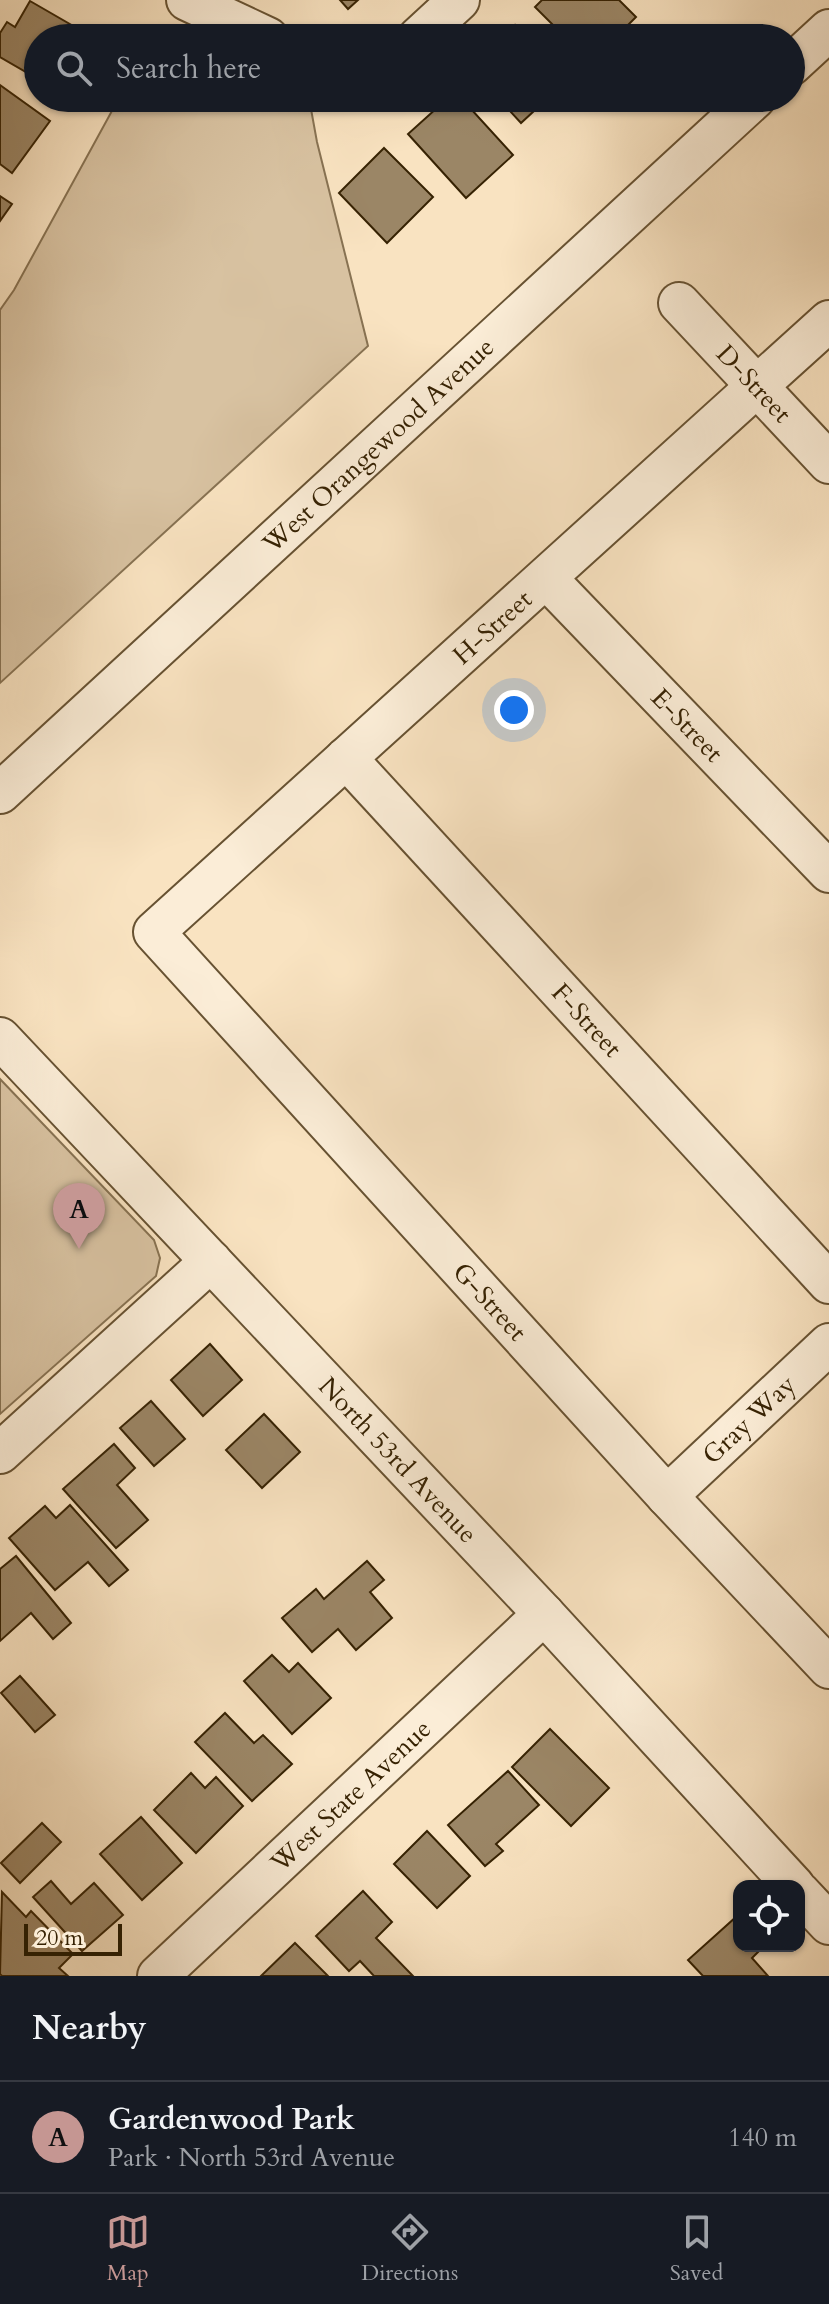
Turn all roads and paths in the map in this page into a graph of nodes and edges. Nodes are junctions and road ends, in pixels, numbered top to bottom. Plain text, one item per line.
1 (187, 0) edge
2 (459, 0) edge
3 (238, 24) edge
4 (433, 24) edge
5 (829, 30) edge
6 (805, 52) edge
7 (740, 112) edge
8 (679, 303) dead end
9 (829, 321) edge
10 (757, 387) junction
11 (829, 463) edge
12 (546, 578) junction
13 (346, 758) junction
14 (0, 793) edge
15 (829, 872) edge
16 (154, 932) joint
17 (0, 1038) edge
18 (211, 1261) junction
19 (829, 1283) edge
20 (829, 1344) edge
21 (0, 1453) edge
22 (667, 1496) junction
23 (544, 1614) junction
24 (829, 1668) edge
25 (788, 1880) edge
26 (805, 1898) edge
27 (829, 1924) edge
28 (158, 1976) edge

1 - 3 street
2 - 4 street
5 - 6 street
7 - 14 street, West Orangewood Avenue
8 - 10 street, D-Street
9 - 10 street, H-Street
10 - 11 street, D-Street
10 - 12 street, H-Street
12 - 13 street, H-Street
12 - 15 street, E-Street
13 - 16 street, H-Street
13 - 19 street, F-Street
16 - 22 street, G-Street
17 - 18 street, North 53rd Avenue
18 - 21 street
18 - 23 street, North 53rd Avenue
20 - 22 street, Gray Way
22 - 24 street, G-Street
23 - 25 street, North 53rd Avenue
23 - 28 street, West State Avenue
26 - 27 street

